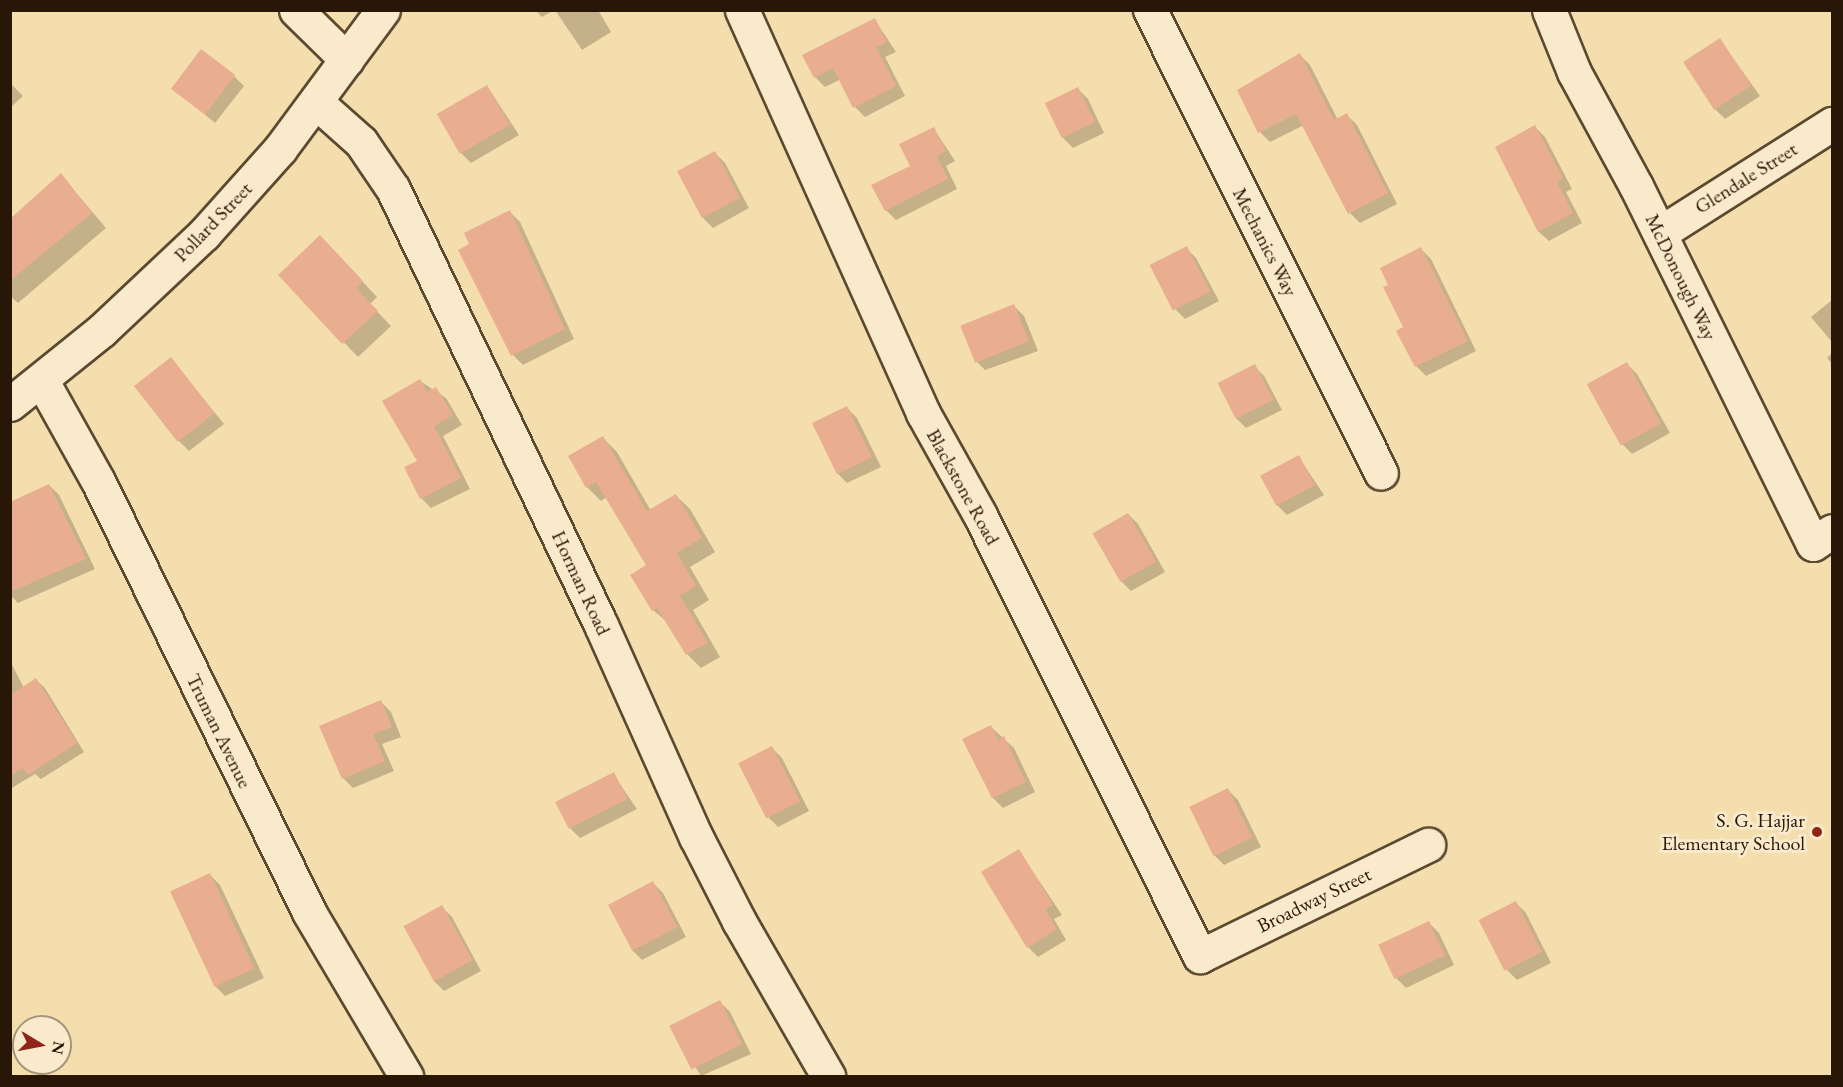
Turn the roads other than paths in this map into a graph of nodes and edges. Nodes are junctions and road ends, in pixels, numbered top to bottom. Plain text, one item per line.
1 (296, 10) edge
2 (383, 10) edge
3 (742, 10) edge
4 (1150, 10) edge
5 (1549, 10) edge
6 (347, 60) junction
7 (316, 102) junction
8 (1833, 124) edge
9 (1660, 233) junction
10 (42, 381) junction
11 (10, 404) edge
12 (1381, 473) dead end
13 (1823, 537) edge
14 (1428, 845) dead end
15 (1200, 956) joint
16 (406, 1077) edge
17 (828, 1077) edge

1 - 6 street
2 - 6 street, Pollard Street
3 - 15 street, Blackstone Road
4 - 12 street, Mechanics Way
5 - 9 street, McDonough Way
6 - 7 street, Pollard Street
7 - 10 street, Pollard Street
7 - 17 street, Horman Road
8 - 9 street, Glendale Street
9 - 13 street, McDonough Way
10 - 11 street, Pollard Street
10 - 16 street, Truman Avenue
14 - 15 street, Broadway Street

